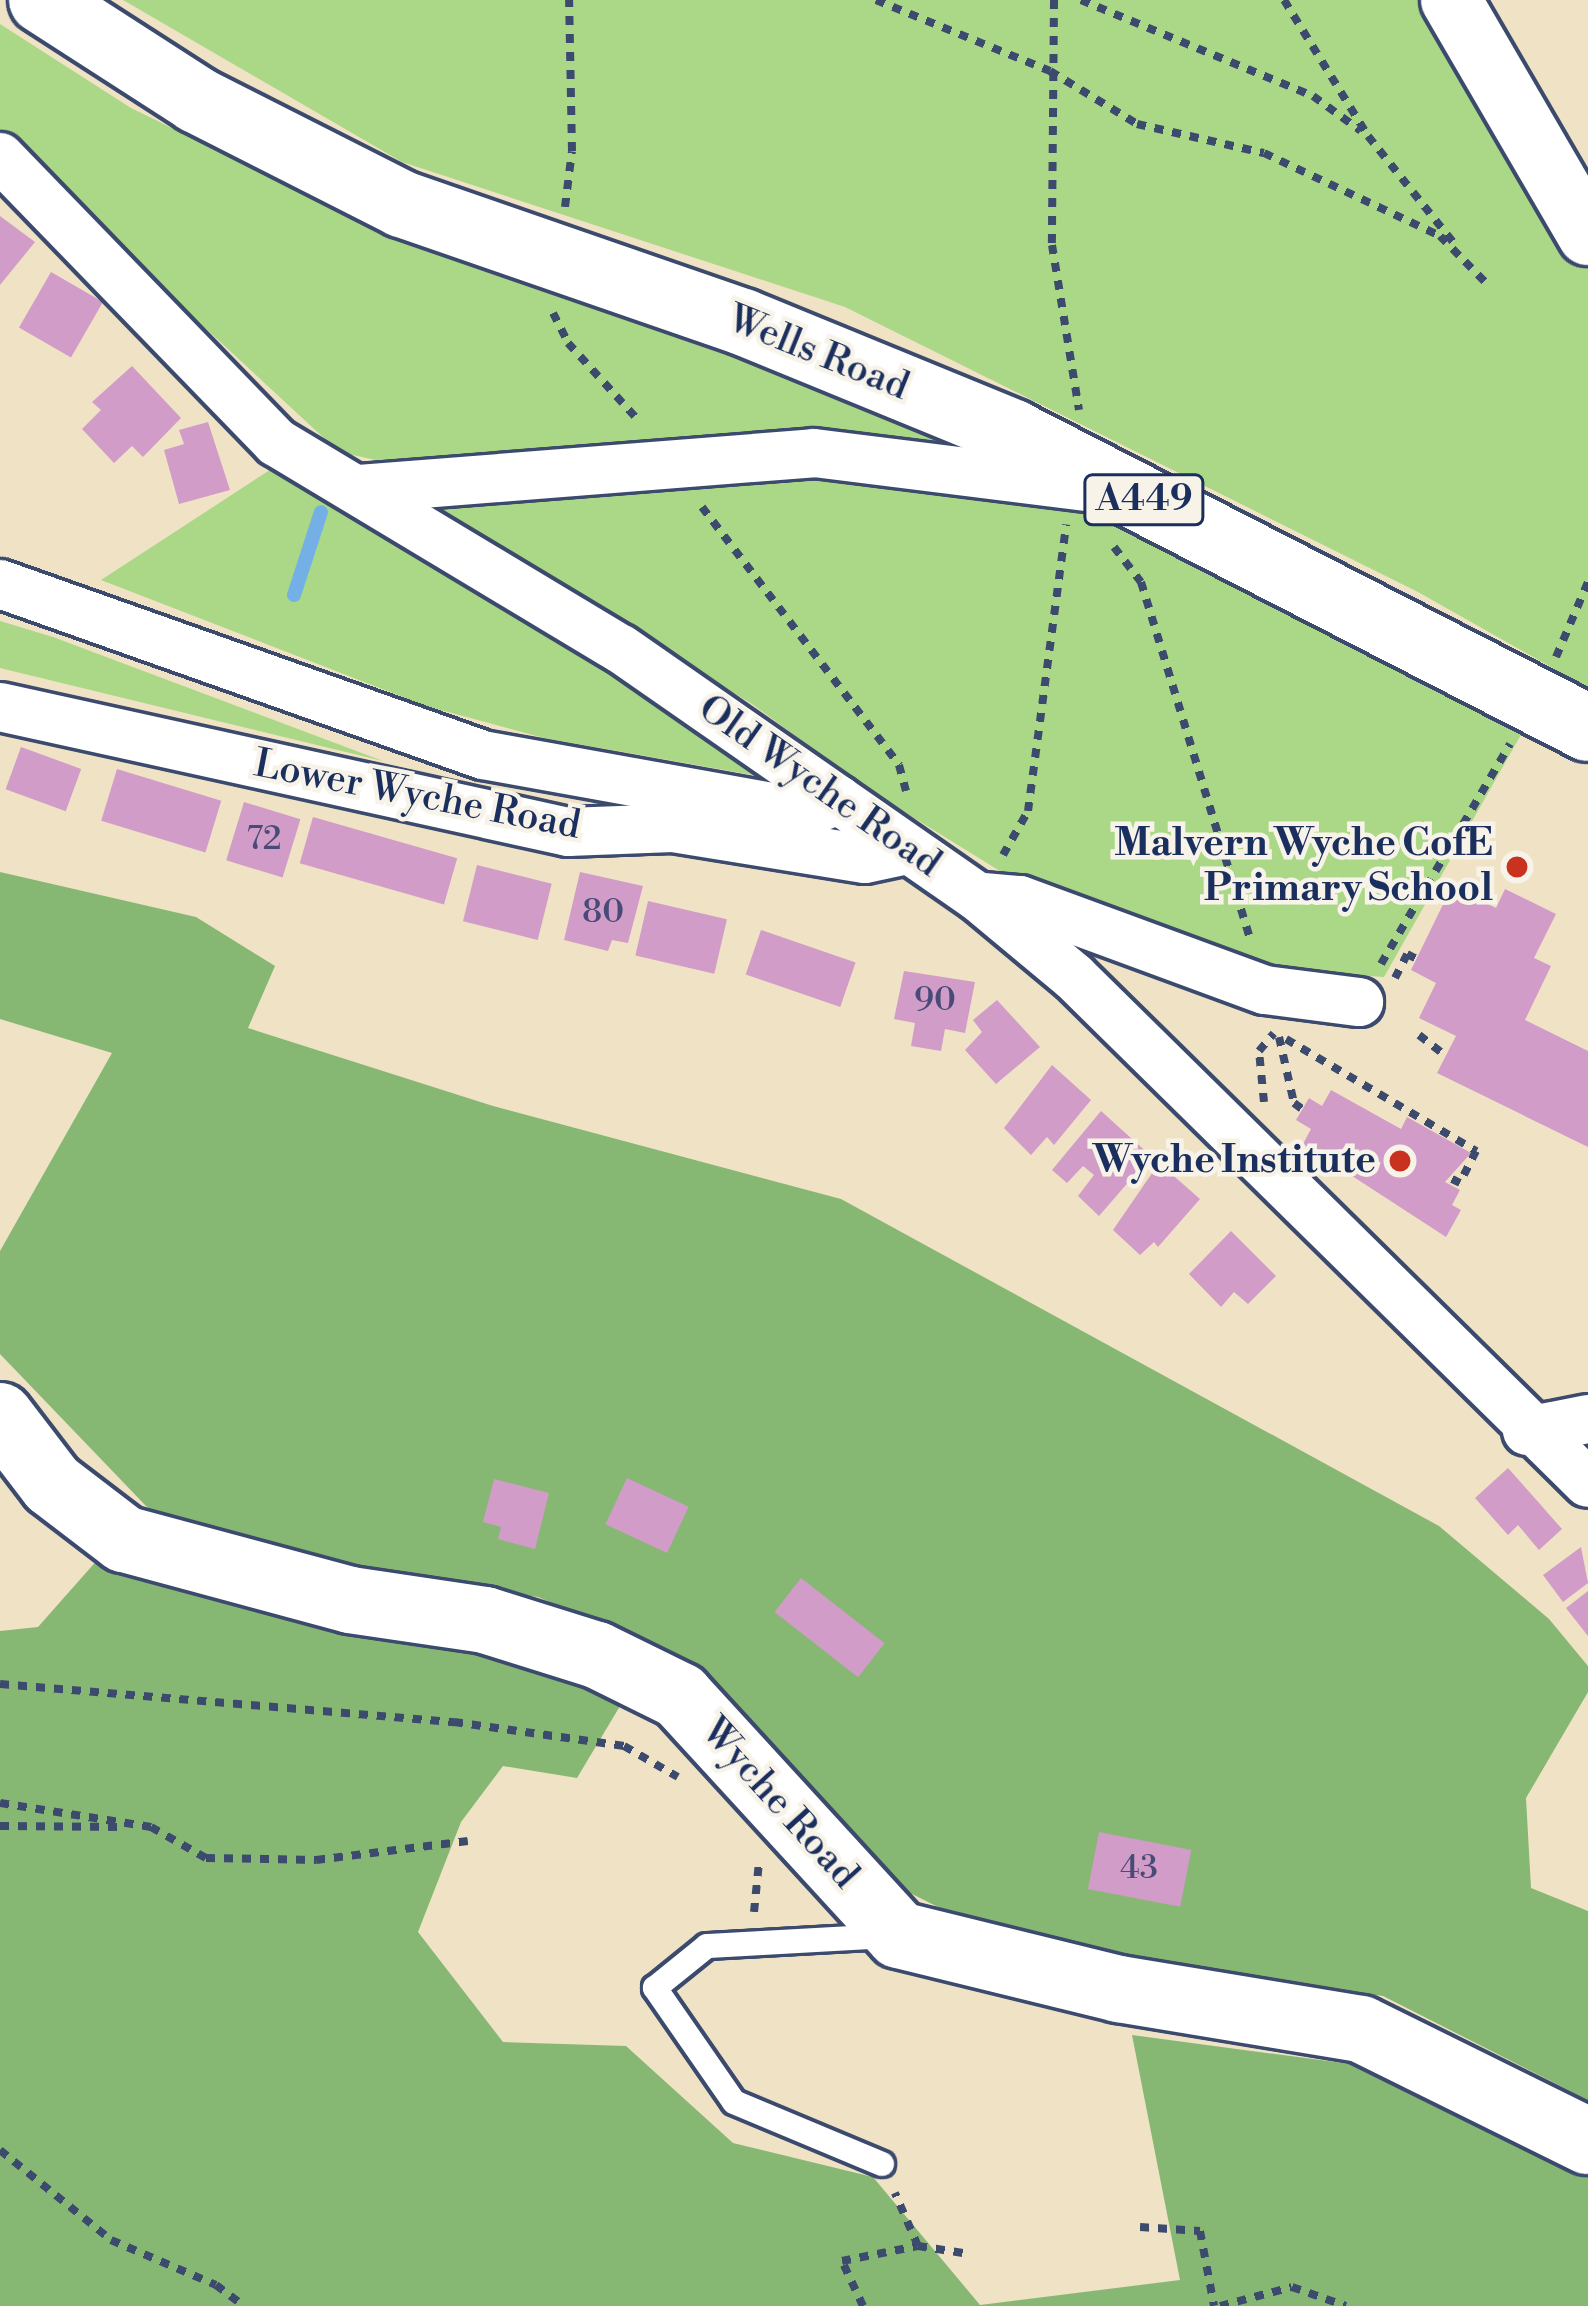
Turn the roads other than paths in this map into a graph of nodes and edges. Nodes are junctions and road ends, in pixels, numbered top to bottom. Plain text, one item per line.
1 (42, 0) edge
2 (1462, 4) edge
3 (0, 157) edge
4 (1588, 235) edge
5 (1070, 473) junction
6 (359, 489) junction
7 (0, 584) edge
8 (0, 707) edge
9 (1562, 713) edge
10 (838, 800) junction
11 (907, 850) junction
12 (979, 897) junction
13 (1359, 1002) road end
14 (0, 1416) edge
15 (1588, 1419) edge
16 (1527, 1431) junction
17 (1588, 1484) edge
18 (899, 1935) junction
19 (1588, 2141) edge
20 (882, 2164) road end

1 - 5 main road, Wells Road / A449
2 - 4 street
3 - 6 street, Old Wyche Road
5 - 6 street
5 - 9 main road, Wells Road / A449
6 - 10 street, Old Wyche Road
7 - 10 street, Lower Wyche Road
8 - 11 street, Lower Wyche Road
10 - 11 street, Old Wyche Road
11 - 12 street, Old Wyche Road
12 - 13 street
12 - 16 street, Old Wyche Road
14 - 18 main road, Wyche Road
15 - 16 street
16 - 17 street, Old Wyche Road
18 - 19 main road
18 - 20 lane

